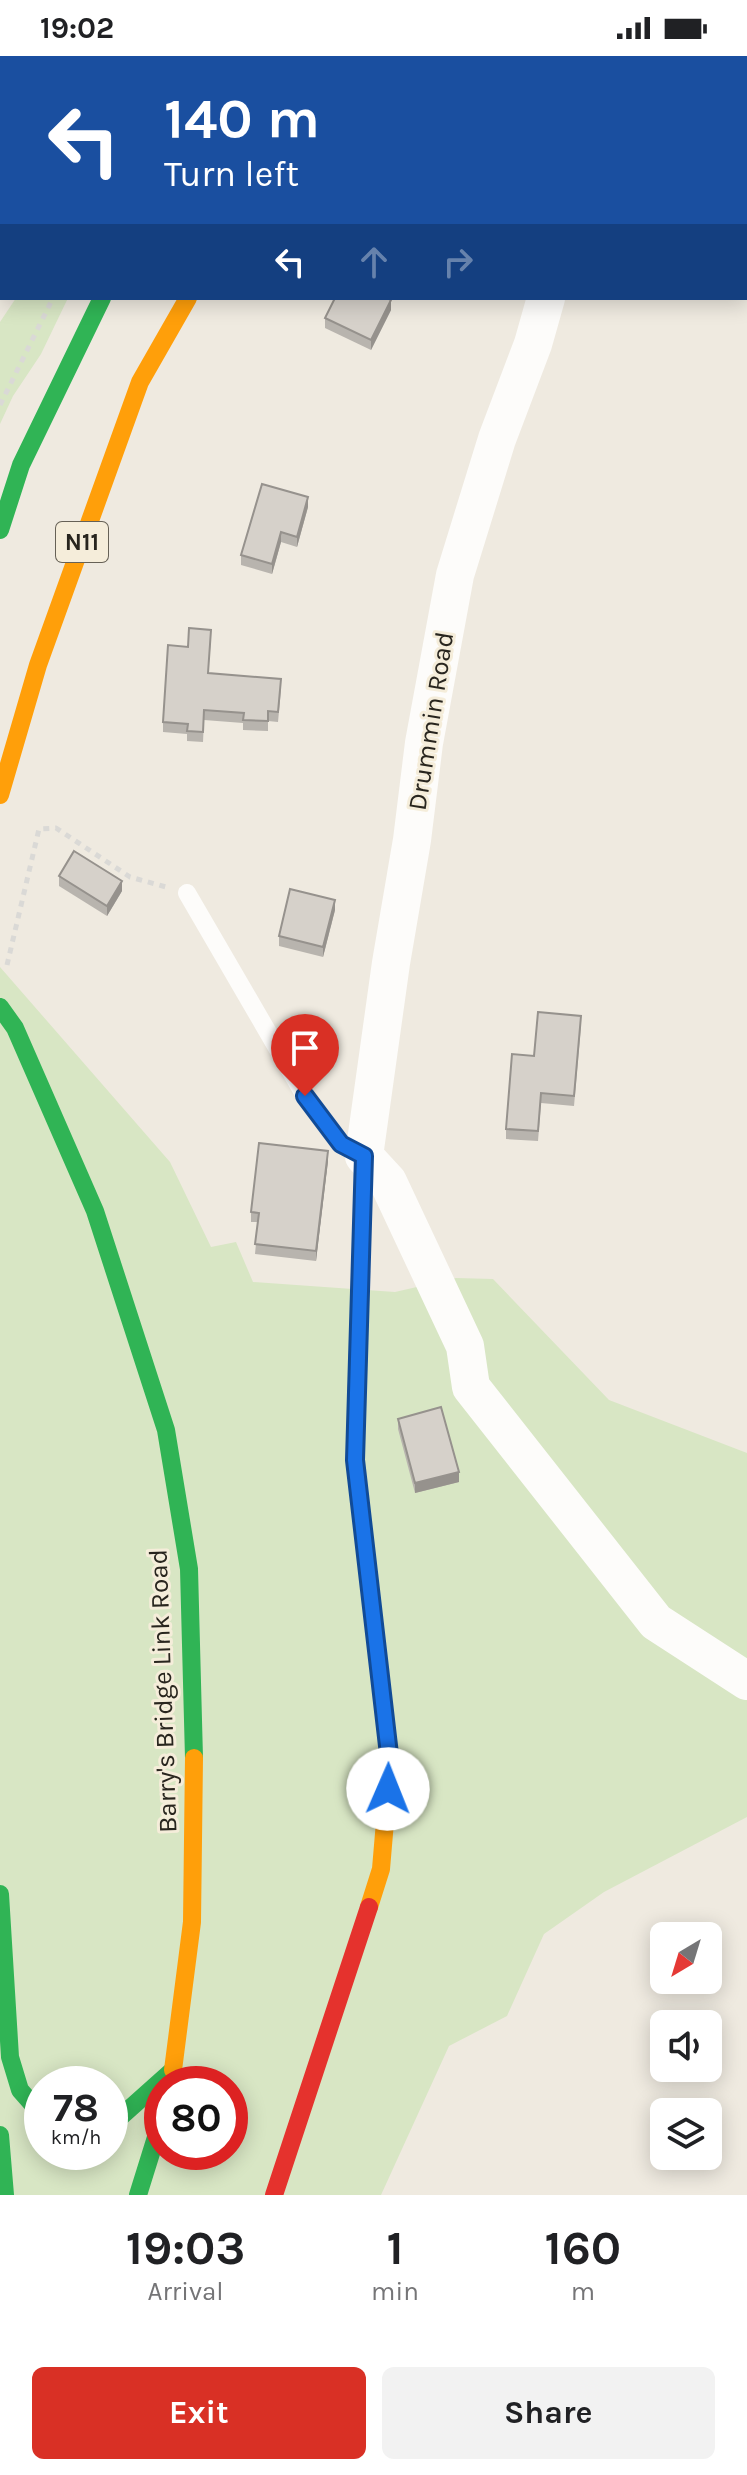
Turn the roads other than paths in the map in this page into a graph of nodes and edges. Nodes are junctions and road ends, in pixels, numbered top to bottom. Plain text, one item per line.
1 (101, 300) edge
2 (187, 300) edge
3 (545, 300) edge
4 (0, 530) edge
5 (0, 795) edge
6 (187, 893) road end
7 (0, 1007) edge
8 (364, 1156) junction
9 (747, 1681) edge
10 (0, 1894) edge
11 (172, 2066) edge
12 (24, 2095) edge
13 (144, 2098) edge
14 (128, 2111) edge
15 (0, 2135) edge
16 (146, 2170) edge
17 (5, 2195) edge
18 (138, 2195) edge
19 (274, 2195) edge

1 - 4 main road
2 - 5 main road, N11
3 - 8 street, Drummin Road
6 - 8 lane
7 - 11 main road, Barry's Bridge Link Road
8 - 9 street
8 - 19 main road
10 - 12 main road
13 - 14 main road
15 - 17 main road
16 - 18 main road

